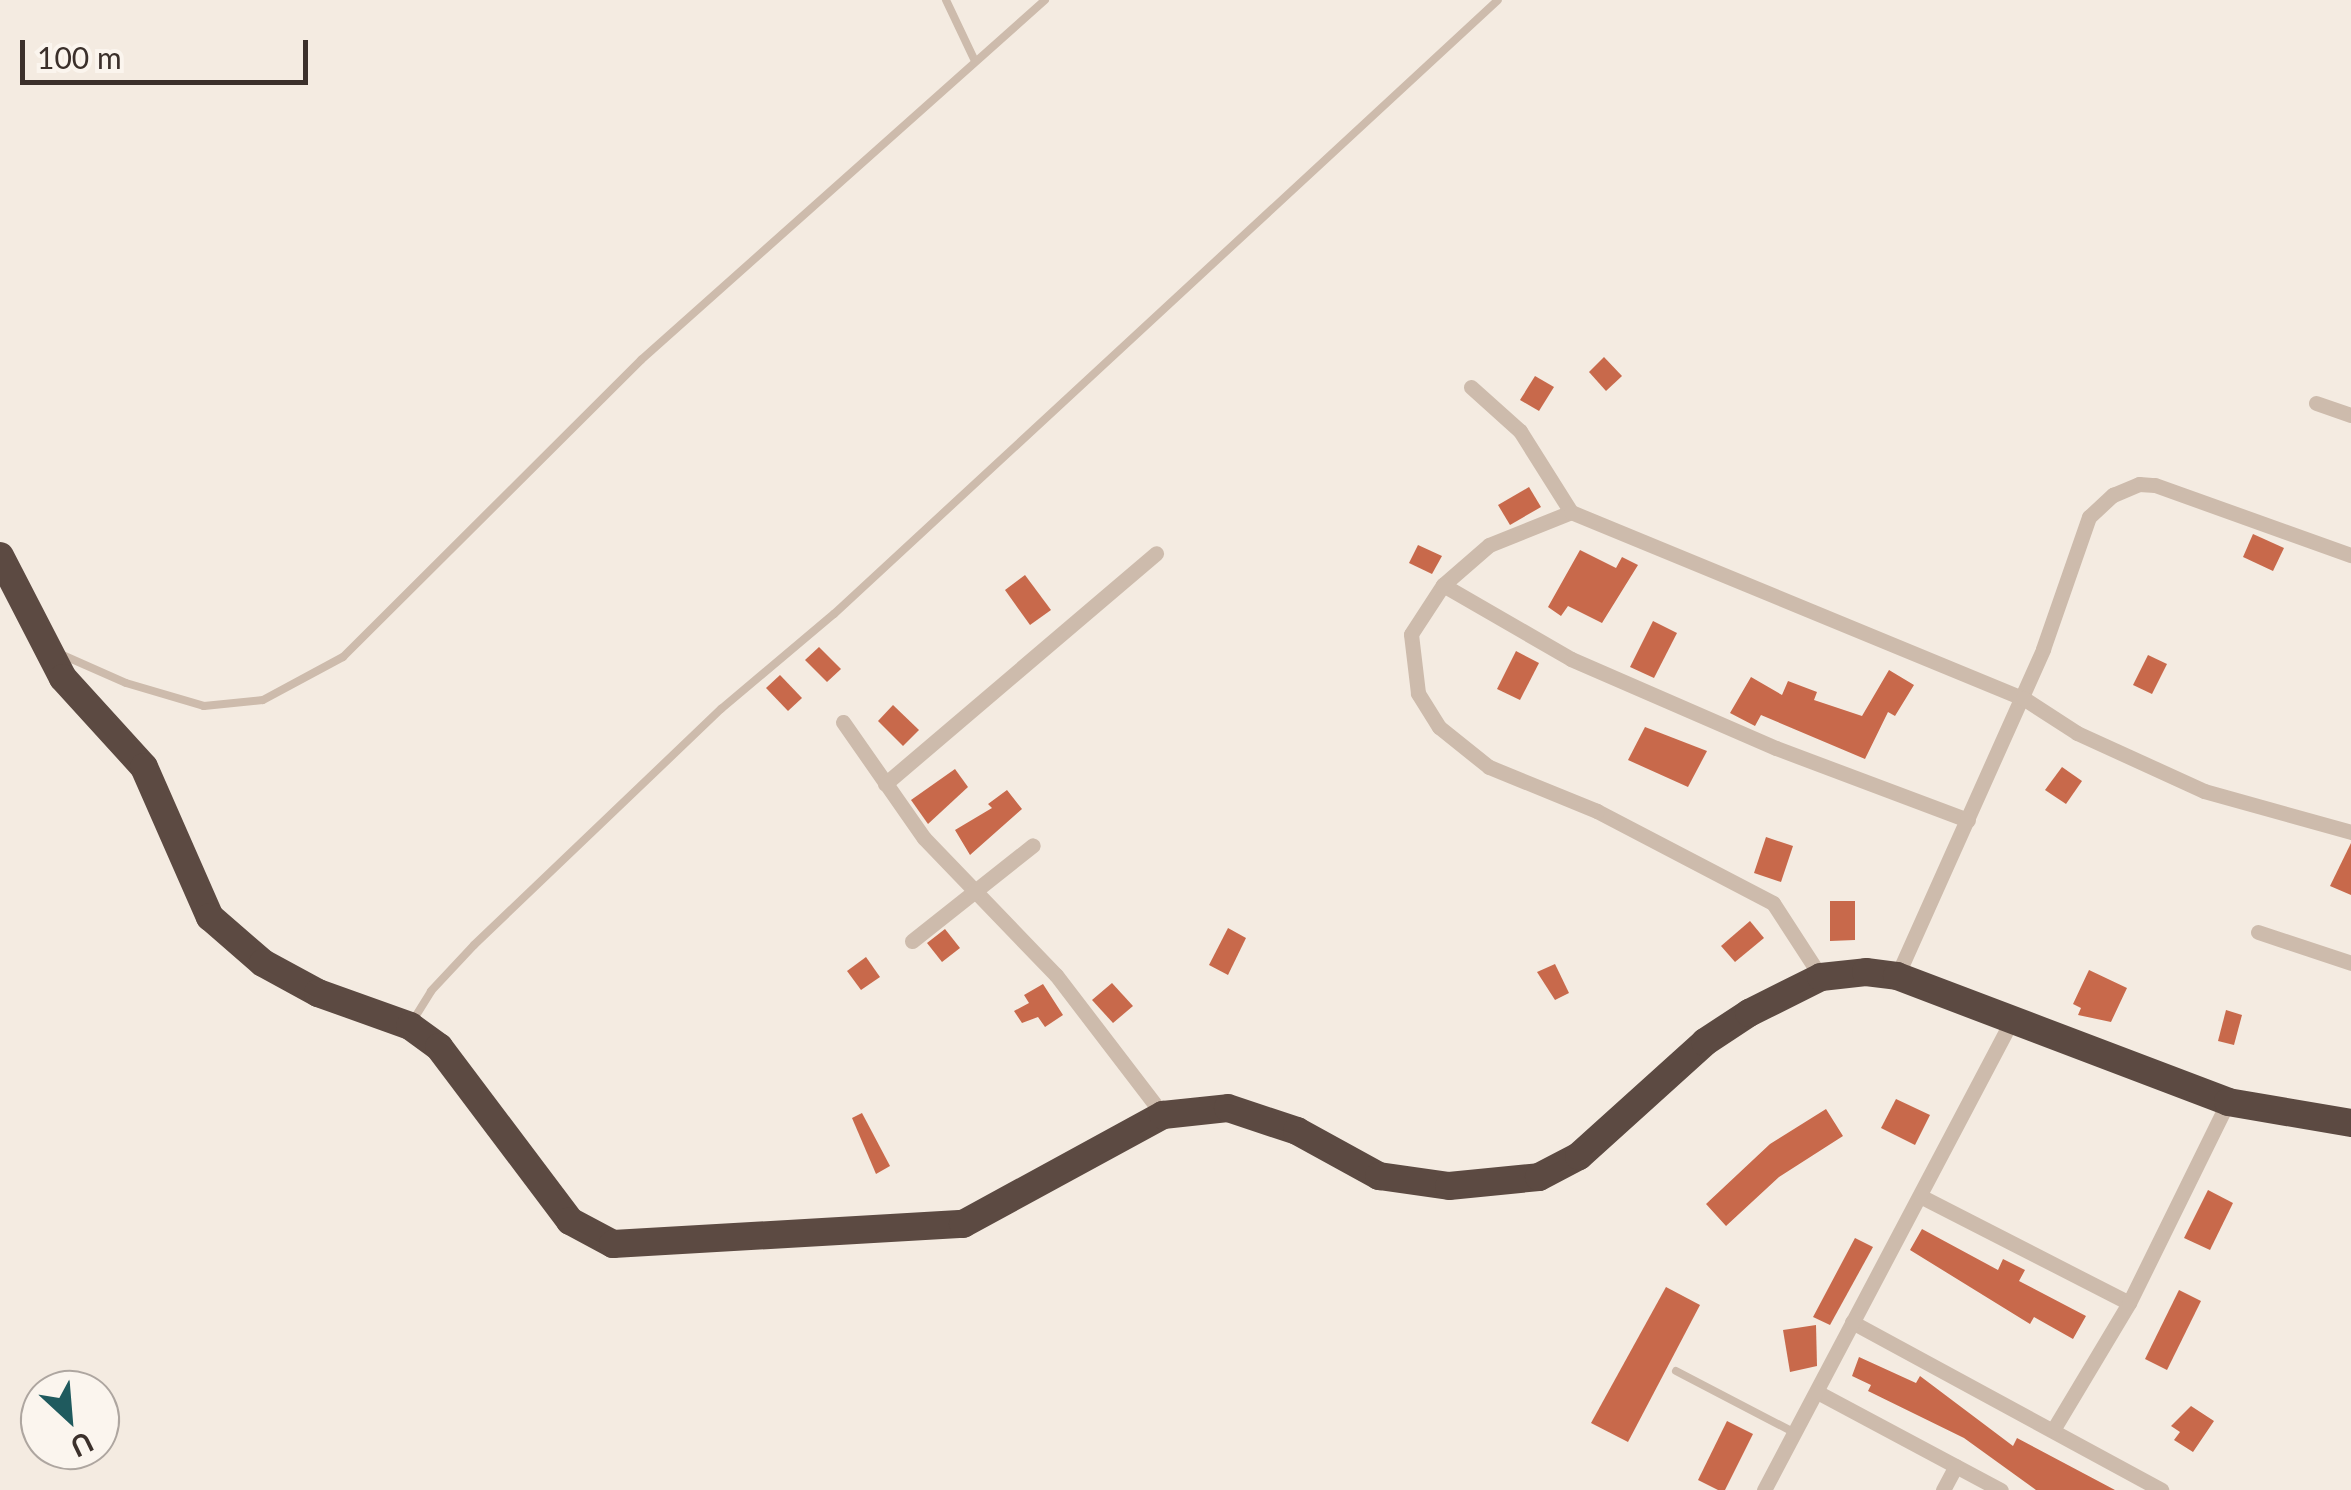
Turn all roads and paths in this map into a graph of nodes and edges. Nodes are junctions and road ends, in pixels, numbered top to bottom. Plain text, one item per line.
1 (946, 0) edge
2 (1045, 0) edge
3 (1498, 0) edge
4 (974, 59) junction
5 (1472, 387) dead end
6 (2316, 403) dead end
7 (2351, 416) edge
8 (1570, 512) junction
9 (1156, 554) dead end
10 (2351, 555) edge
11 (0, 556) edge
12 (1443, 585) junction
13 (40, 645) junction
14 (2023, 698) junction
15 (843, 722) dead end
16 (885, 784) junction
17 (1968, 820) junction
18 (2351, 832) edge
19 (1033, 846) dead end
20 (975, 887) junction
21 (2258, 932) dead end
22 (912, 941) dead end
23 (2351, 963) edge
24 (1897, 976) junction
25 (1821, 977) junction
26 (2012, 1020) junction
27 (410, 1026) junction
28 (2228, 1102) junction
29 (1163, 1115) junction
30 (2351, 1122) edge
31 (1924, 1198) junction
32 (2129, 1303) junction
33 (1852, 1322) junction
34 (1676, 1372) dead end
35 (1819, 1394) junction
36 (2054, 1430) junction
37 (1794, 1433) junction
38 (1956, 1466) junction
39 (1764, 1490) edge
40 (1943, 1490) edge
41 (2001, 1490) edge
42 (2161, 1490) edge

1 - 4 lane
2 - 4 lane
3 - 27 lane
4 - 13 lane
5 - 8 street
6 - 7 street
8 - 12 street
8 - 14 street
9 - 16 street
10 - 14 street
11 - 13 highway
12 - 17 street
12 - 25 street
13 - 27 highway
14 - 17 street
14 - 18 street
15 - 16 street
16 - 20 street
17 - 24 street
19 - 20 street
20 - 22 street
20 - 29 street
21 - 23 street
24 - 25 highway
24 - 26 highway
25 - 29 highway
26 - 28 highway
26 - 31 street
27 - 29 highway
28 - 30 highway
28 - 32 street
31 - 32 street
31 - 33 street
32 - 36 street
33 - 35 street
33 - 36 street
34 - 37 lane
35 - 37 street
35 - 38 street
36 - 42 street
37 - 39 street
38 - 40 street
38 - 41 street

